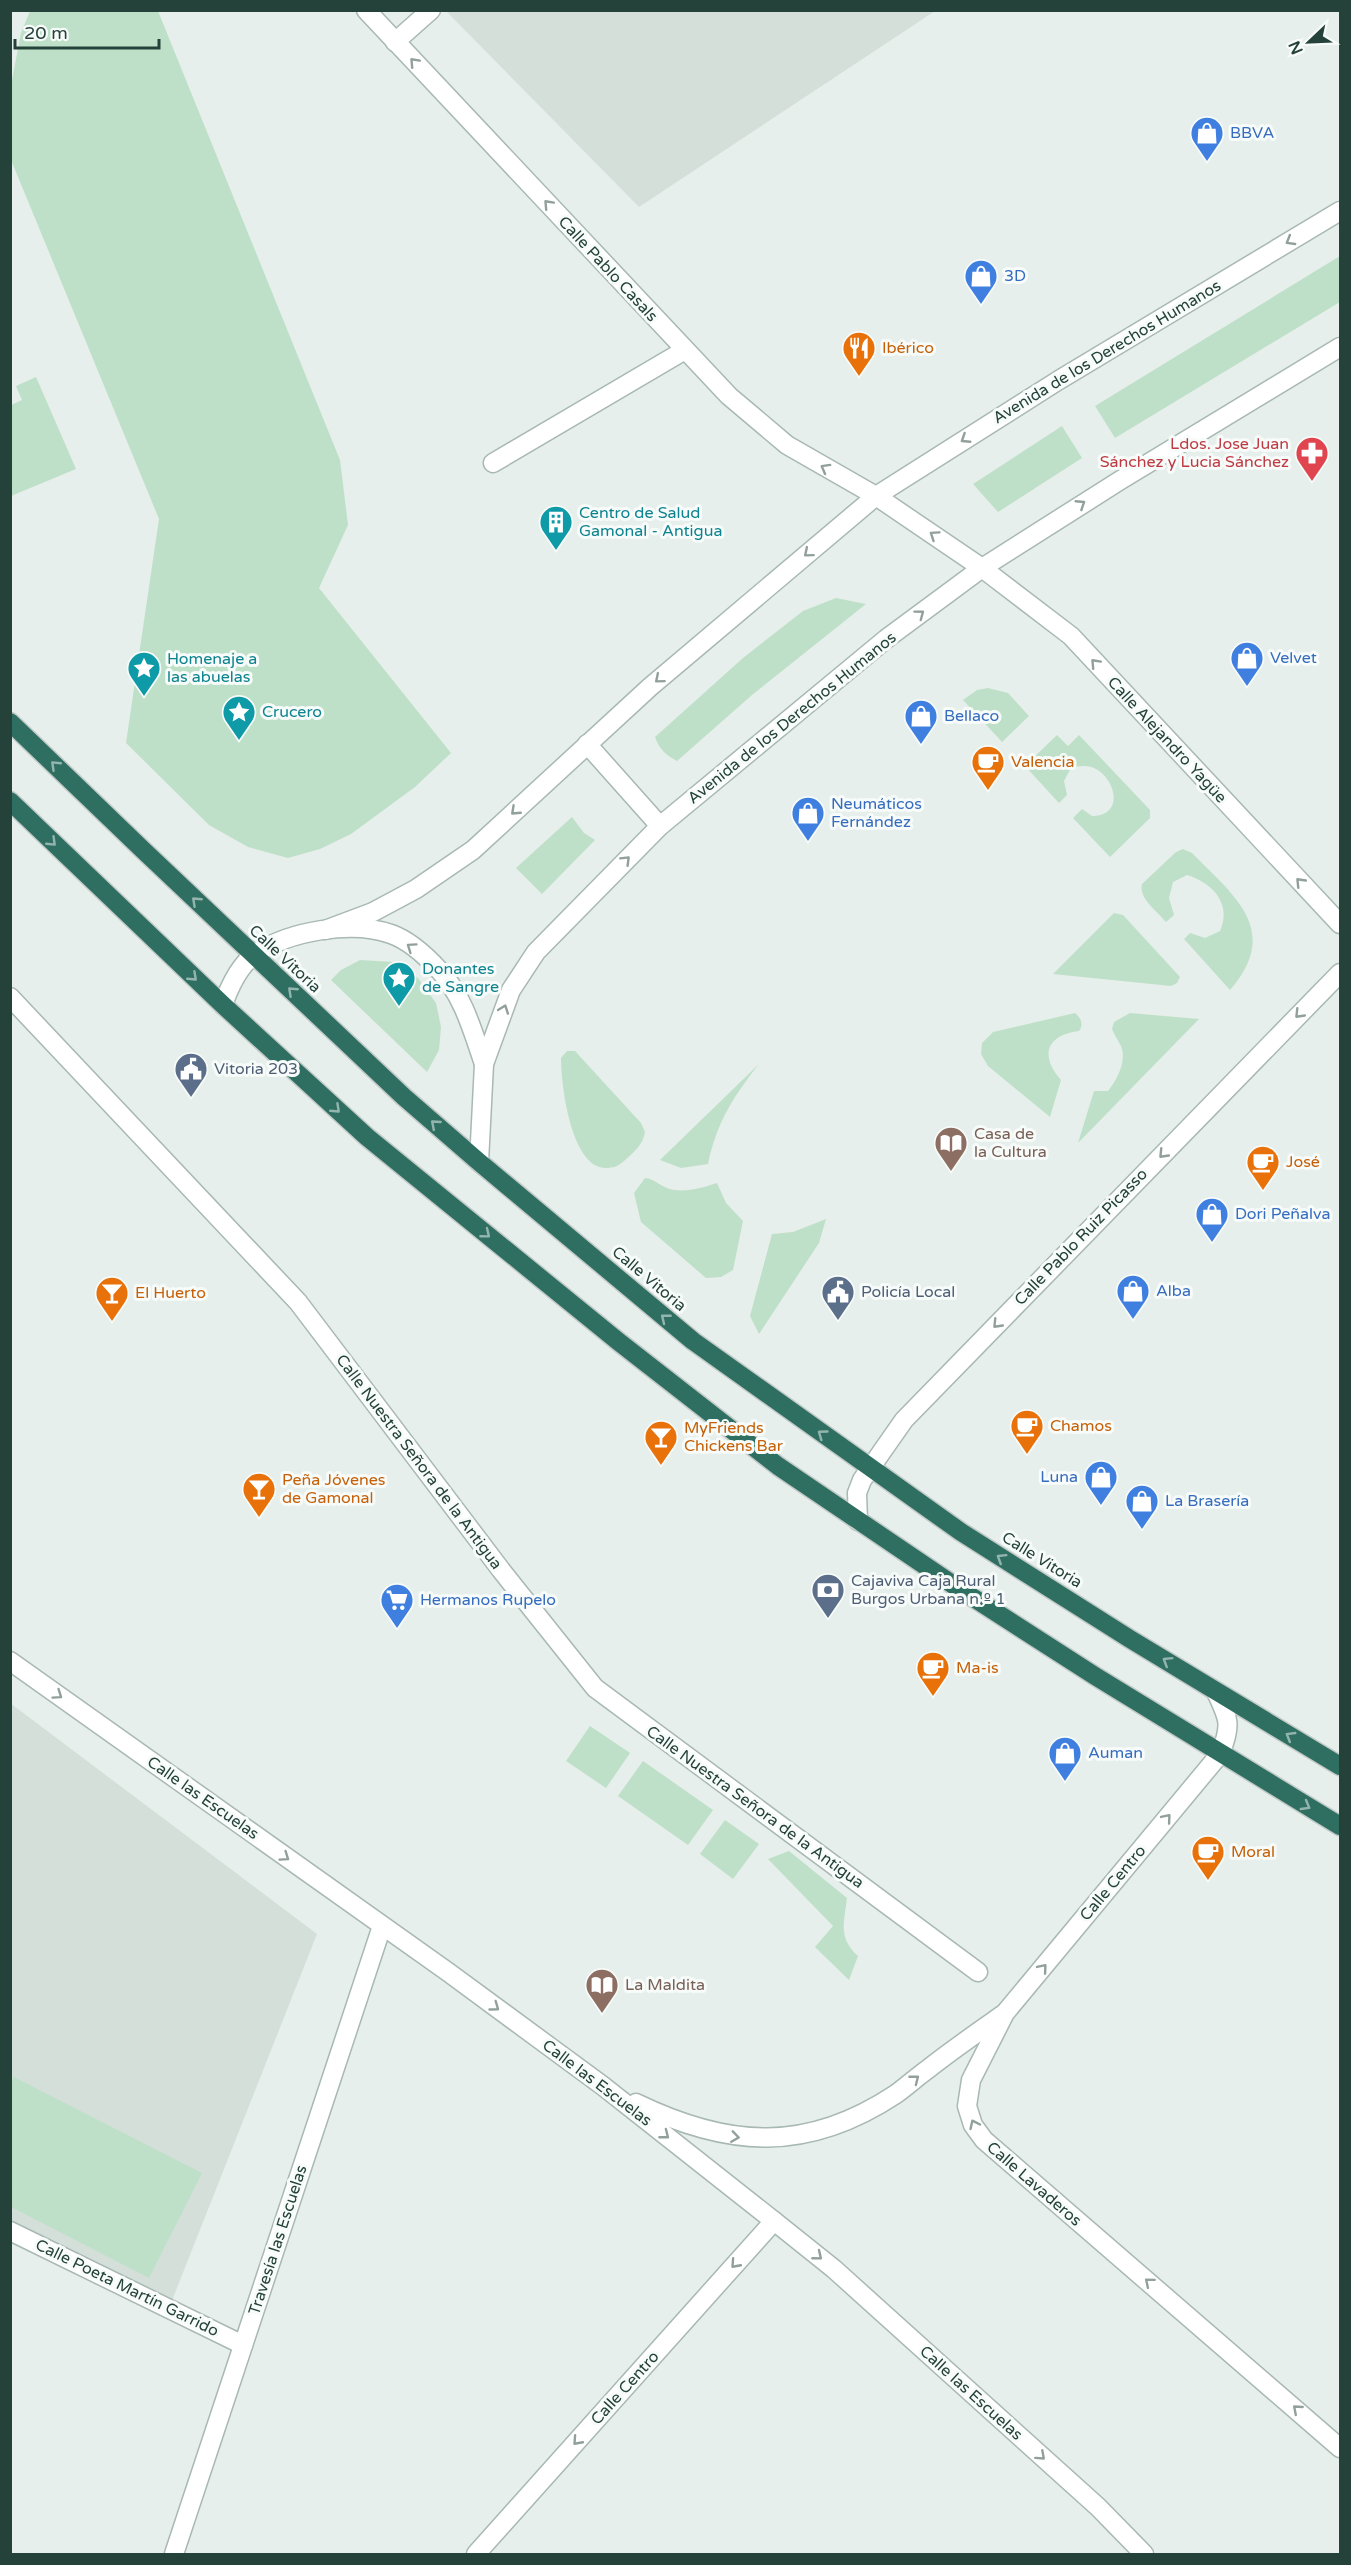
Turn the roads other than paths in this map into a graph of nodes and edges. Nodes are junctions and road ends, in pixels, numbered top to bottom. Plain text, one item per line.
1 (366, 10) edge
2 (431, 10) edge
3 (395, 42) junction
4 (1341, 211) edge
5 (1341, 347) edge
6 (685, 350) junction
7 (493, 463) dead end
8 (876, 496) junction
9 (982, 568) junction
10 (10, 722) edge
11 (587, 744) junction
12 (10, 801) edge
13 (660, 826) junction
14 (1341, 924) edge
15 (325, 930) junction
16 (253, 955) junction
17 (1341, 973) edge
18 (10, 997) edge
19 (223, 1005) junction
20 (484, 1065) junction
21 (479, 1162) junction
22 (869, 1468) junction
23 (858, 1521) junction
24 (10, 1661) edge
25 (1216, 1692) junction
26 (1220, 1754) junction
27 (1341, 1766) edge
28 (1341, 1826) edge
29 (382, 1926) junction
30 (978, 1972) dead end
31 (1005, 2013) junction
32 (603, 2086) junction
33 (774, 2221) junction
34 (10, 2231) edge
35 (243, 2345) junction
36 (1341, 2448) edge
37 (174, 2554) edge
38 (476, 2554) edge
39 (1144, 2554) edge

1 - 3 street, Calle Pablo Casals
2 - 3 street
6 -> 3 street, Calle Pablo Casals
4 -> 8 street, Avenida de los Derechos Humanos
9 -> 5 street, Avenida de los Derechos Humanos
6 - 7 street
8 -> 6 street, Calle Pablo Casals
9 -> 8 street
8 -> 11 street, Avenida de los Derechos Humanos
13 -> 9 street, Avenida de los Derechos Humanos
14 -> 9 street, Calle Alejandro Yagüe
16 -> 10 highway, Calle Vitoria
11 - 13 street
11 -> 15 street, Avenida de los Derechos Humanos
12 -> 19 highway
20 -> 13 street, Avenida de los Derechos Humanos
15 - 16 street, Avenida de los Derechos Humanos
20 -> 15 street, Avenida de los Derechos Humanos
16 - 19 street
21 -> 16 highway, Calle Vitoria
17 -> 22 street, Calle Pablo Ruiz Picasso
18 - 30 street, Calle Nuestra Señora de la Antigua
19 -> 23 highway
20 - 21 street, Avenida de los Derechos Humanos
22 -> 21 highway, Calle Vitoria
22 - 23 street, Calle Pablo Ruiz Picasso
25 -> 22 highway, Calle Vitoria
23 - 26 highway
24 -> 29 street, Calle las Escuelas
25 - 26 street
27 -> 25 highway, Calle Vitoria
26 -> 28 highway
31 -> 26 street, Calle Centro
29 -> 32 street, Calle las Escuelas
29 - 35 street, Travesía las Escuelas
32 -> 31 street
36 -> 31 street, Calle Lavaderos
32 -> 33 street, Calle las Escuelas
33 -> 38 street, Calle Centro
33 -> 39 street, Calle las Escuelas
34 - 35 street, Calle Poeta Martín Garrido
35 - 37 street, Travesía las Escuelas

